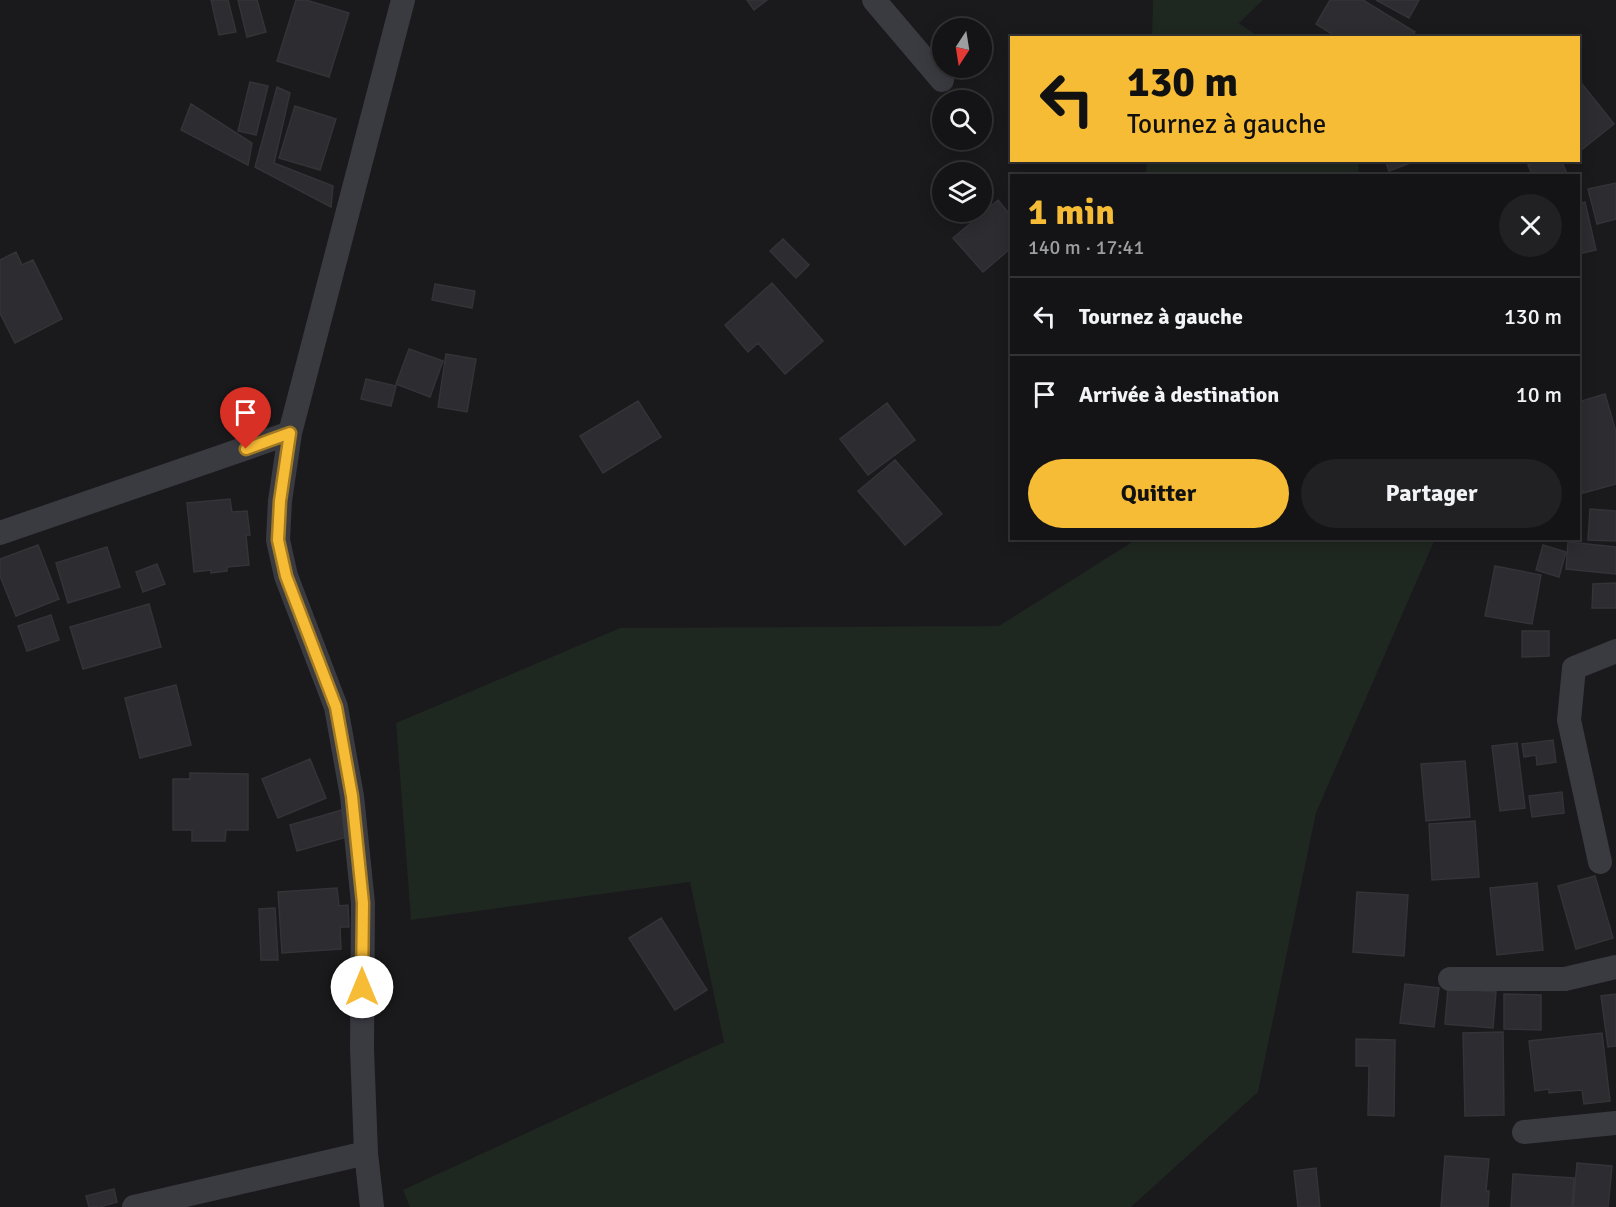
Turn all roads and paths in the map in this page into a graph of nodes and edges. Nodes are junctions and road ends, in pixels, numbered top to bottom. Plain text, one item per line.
1 (403, 0) edge
2 (874, 0) edge
3 (942, 80) dead end
4 (290, 433) junction
5 (0, 533) edge
6 (1616, 651) edge
7 (1599, 862) dead end
8 (1616, 967) edge
9 (1450, 979) dead end
10 (1616, 1124) edge
11 (1524, 1132) dead end
12 (366, 1153) junction
13 (134, 1207) edge
14 (372, 1207) edge

1 - 4 street
2 - 3 street
4 - 5 street
4 - 12 street
6 - 7 street
8 - 9 street
10 - 11 street
12 - 13 street
12 - 14 street

